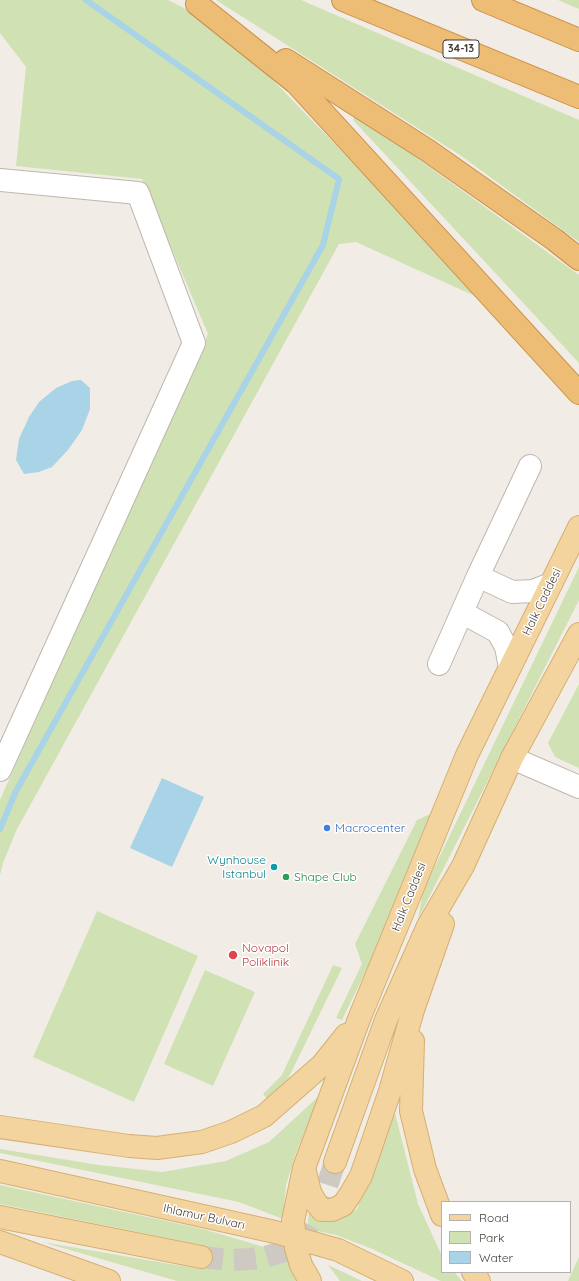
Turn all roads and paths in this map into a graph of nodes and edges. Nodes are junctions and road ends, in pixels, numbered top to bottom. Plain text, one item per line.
1 (343, 0) edge
2 (483, 0) edge
3 (193, 2) edge
4 (579, 40) edge
5 (579, 97) edge
6 (0, 180) edge
7 (579, 259) edge
8 (573, 386) edge
9 (530, 466) dead end
10 (579, 527) edge
11 (478, 576) junction
12 (551, 584) junction
13 (462, 613) junction
14 (579, 634) edge
15 (439, 664) dead end
16 (510, 667) junction
17 (512, 758) junction
18 (0, 770) edge
19 (579, 787) edge
20 (462, 866) junction
21 (413, 1010) junction
22 (359, 1019) junction
23 (0, 1127) edge
24 (335, 1162) tunnel mouth
25 (304, 1168) junction
26 (0, 1171) edge
27 (441, 1212) edge
28 (0, 1217) edge
29 (295, 1239) junction
30 (0, 1242) edge
31 (200, 1257) tunnel mouth
32 (78, 1275) edge
33 (109, 1281) edge
34 (310, 1281) edge
35 (402, 1281) edge

1 - 5 highway, 34-13
2 - 4 highway
3 - 7 highway
3 - 8 highway
6 - 18 street
9 - 11 street
10 - 12 main road, Halk Caddesi
11 - 12 street
11 - 13 street
12 - 16 main road, Halk Caddesi
13 - 15 street
13 - 16 street
14 - 17 main road
16 - 22 main road, Halk Caddesi
17 - 19 street
17 - 20 main road
20 - 21 main road
20 - 24 main road
21 - 25 main road
21 - 27 main road
22 - 23 main road
22 - 25 main road, Halk Caddesi
25 - 29 main road, Halk Caddesi
26 - 29 main road, Ihlamur Bulvarı
28 - 31 main road
29 - 34 main road, Halk Caddesi
29 - 35 main road, Ihlamur Bulvarı
30 - 32 main road
32 - 33 main road

